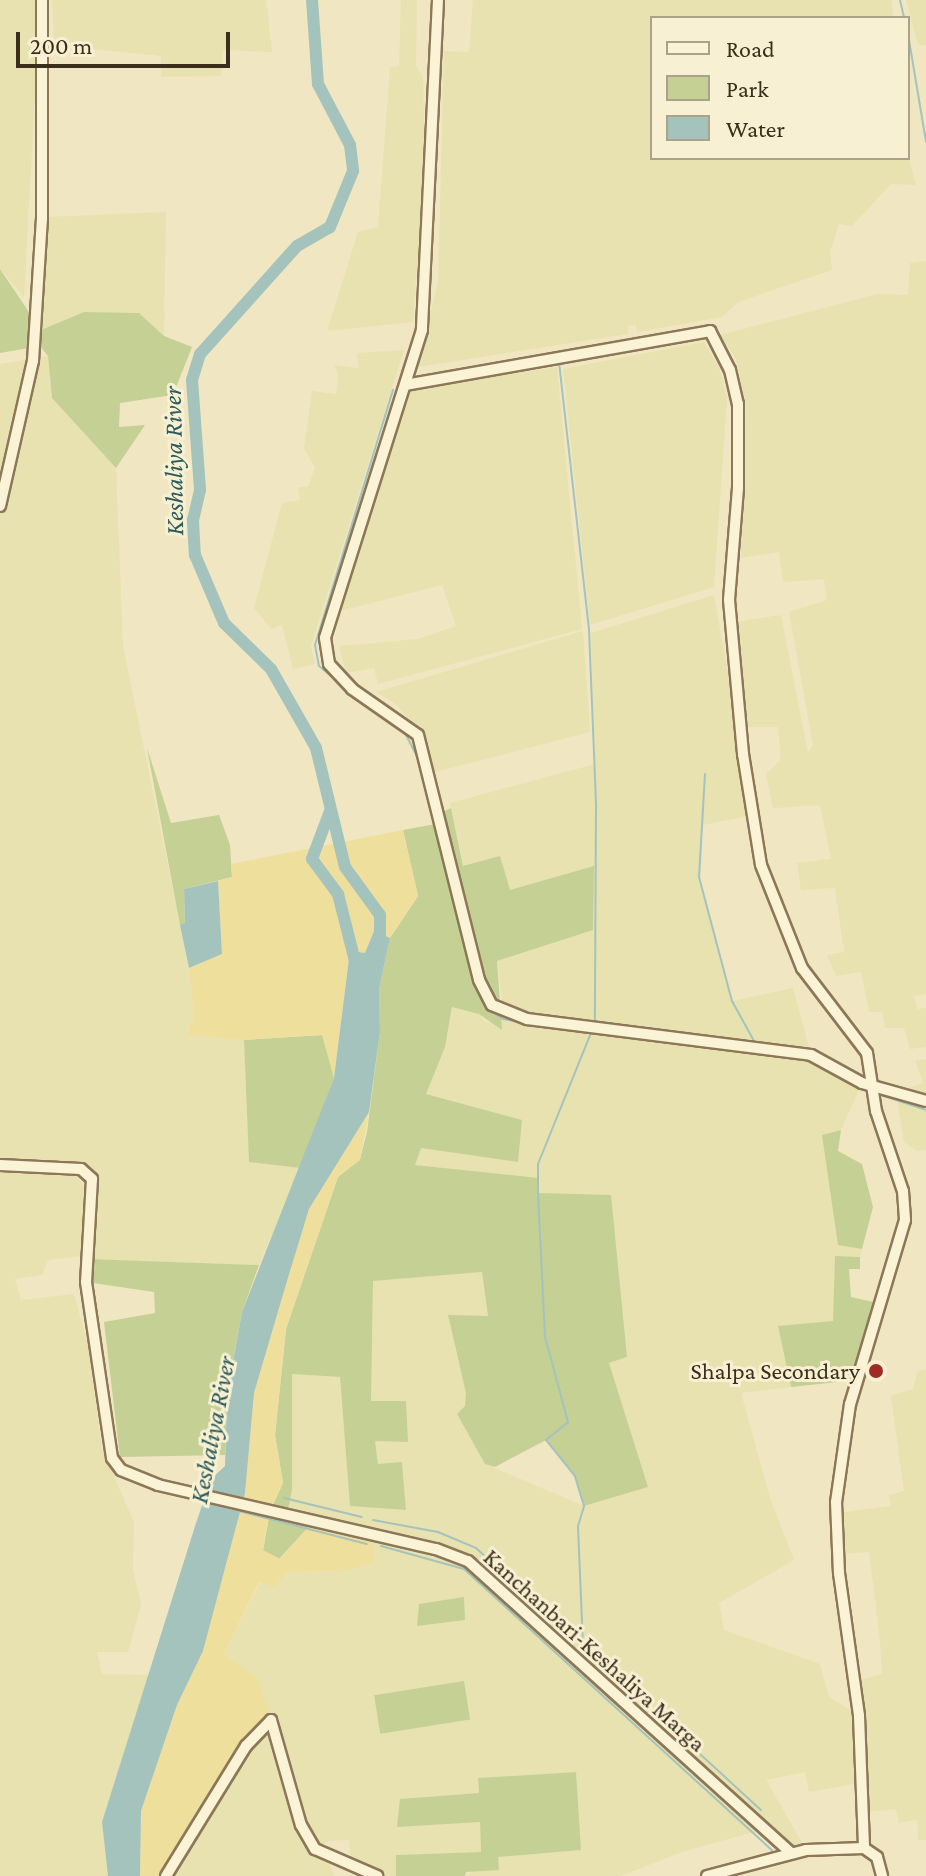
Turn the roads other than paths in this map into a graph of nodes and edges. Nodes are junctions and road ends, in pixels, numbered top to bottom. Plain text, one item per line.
1 (42, 0) edge
2 (438, 0) edge
3 (405, 385) junction
4 (0, 506) edge
5 (874, 1091) junction
6 (926, 1101) edge
7 (0, 1165) edge
8 (864, 1848) junction
9 (791, 1853) junction
10 (166, 1876) edge
11 (377, 1876) edge
12 (707, 1876) edge
13 (882, 1876) edge

1 - 4 street
2 - 3 street
3 - 5 street
3 - 5 street
5 - 6 street
5 - 8 street
7 - 9 street, Kanchanbari-Keshaliya Marga
8 - 9 street
8 - 13 street
9 - 12 street
10 - 11 street

